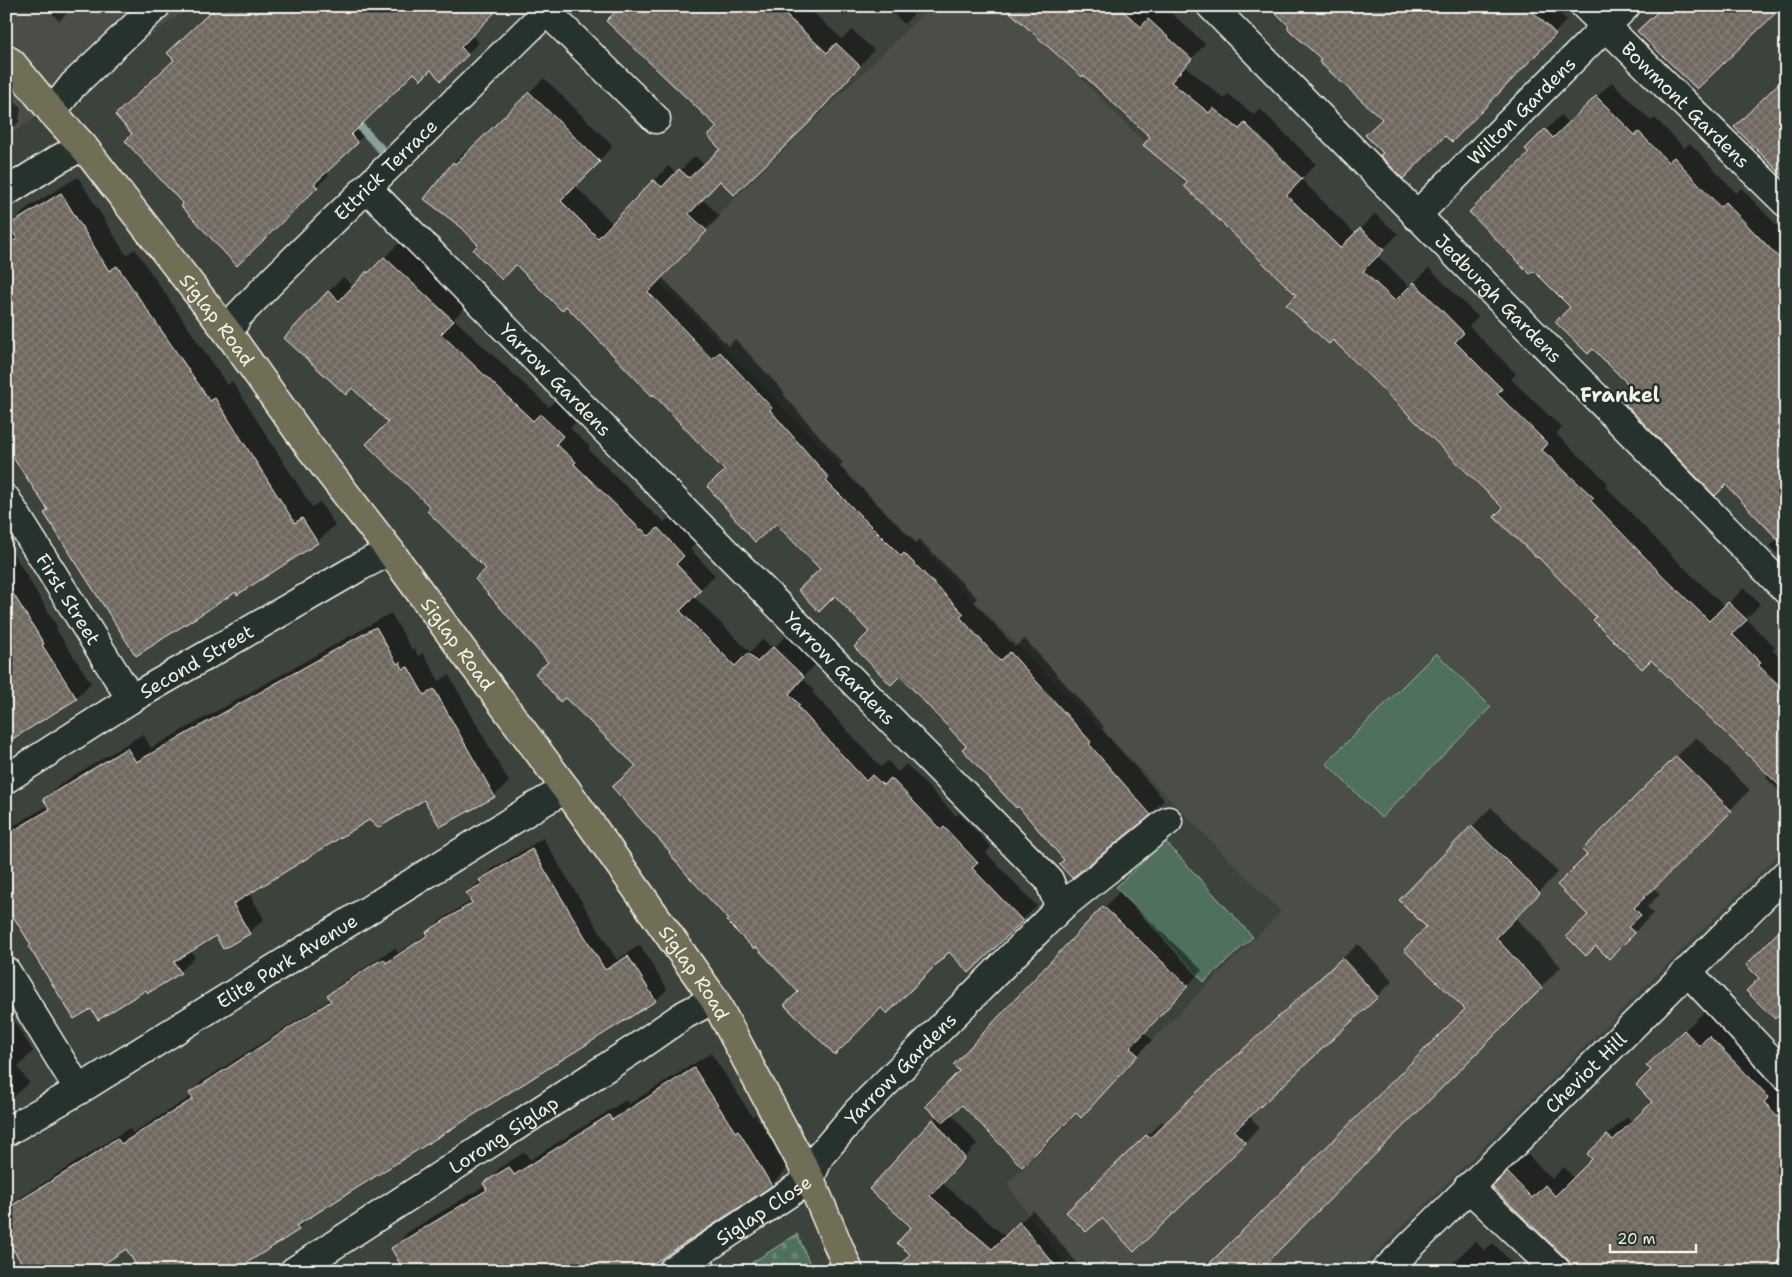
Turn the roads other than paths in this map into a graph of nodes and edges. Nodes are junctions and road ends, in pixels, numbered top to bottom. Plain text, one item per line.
1 (156, 6) edge
2 (1211, 6) edge
3 (1586, 6) edge
4 (1626, 6) edge
5 (550, 9) edge
6 (1606, 27) junction
7 (6, 59) edge
8 (52, 112) junction
9 (656, 119) dead end
10 (82, 146) junction
11 (367, 188) junction
12 (6, 192) edge
13 (1786, 204) edge
14 (1416, 216) junction
15 (229, 334) junction
16 (6, 498) edge
17 (390, 550) junction
18 (1786, 590) edge
19 (131, 699) junction
20 (6, 779) edge
21 (566, 789) junction
22 (1168, 822) dead end
23 (1786, 874) edge
24 (1060, 908) junction
25 (6, 971) edge
26 (1687, 971) junction
27 (714, 999) junction
28 (1786, 1076) edge
29 (79, 1090) junction
30 (6, 1132) edge
31 (815, 1168) junction
32 (1468, 1187) junction
33 (294, 1271) edge
34 (672, 1271) edge
35 (849, 1271) edge
36 (1385, 1271) edge
37 (1557, 1271) edge

1 - 8 street
2 - 14 street, Jedburgh Gardens
3 - 6 street, Bowmont Gardens
4 - 6 street, Wilton Gardens
5 - 9 street, Ettrick Terrace
5 - 11 street, Ettrick Terrace
6 - 13 street, Bowmont Gardens
6 - 14 street, Wilton Gardens
7 - 8 main road, Siglap Road
8 - 10 main road, Siglap Road
10 - 12 street
10 - 15 main road, Siglap Road
11 - 15 street, Ettrick Terrace
11 - 24 street, Yarrow Gardens
14 - 18 street, Jedburgh Gardens
15 - 17 main road, Siglap Road
16 - 19 street, First Street
17 - 19 street, Second Street
17 - 21 main road, Siglap Road
19 - 20 street, Second Street
21 - 27 main road, Siglap Road
21 - 29 street, Elite Park Avenue
22 - 24 street
23 - 26 street, Cheviot Hill
24 - 31 street, Yarrow Gardens
25 - 29 street
26 - 28 street
26 - 32 street, Cheviot Hill
27 - 31 main road, Siglap Road
27 - 33 street, Lorong Siglap
29 - 30 street, Elite Park Avenue
31 - 34 street, Siglap Close
31 - 35 main road, Siglap Road
32 - 36 street, Cheviot Hill
32 - 37 street

